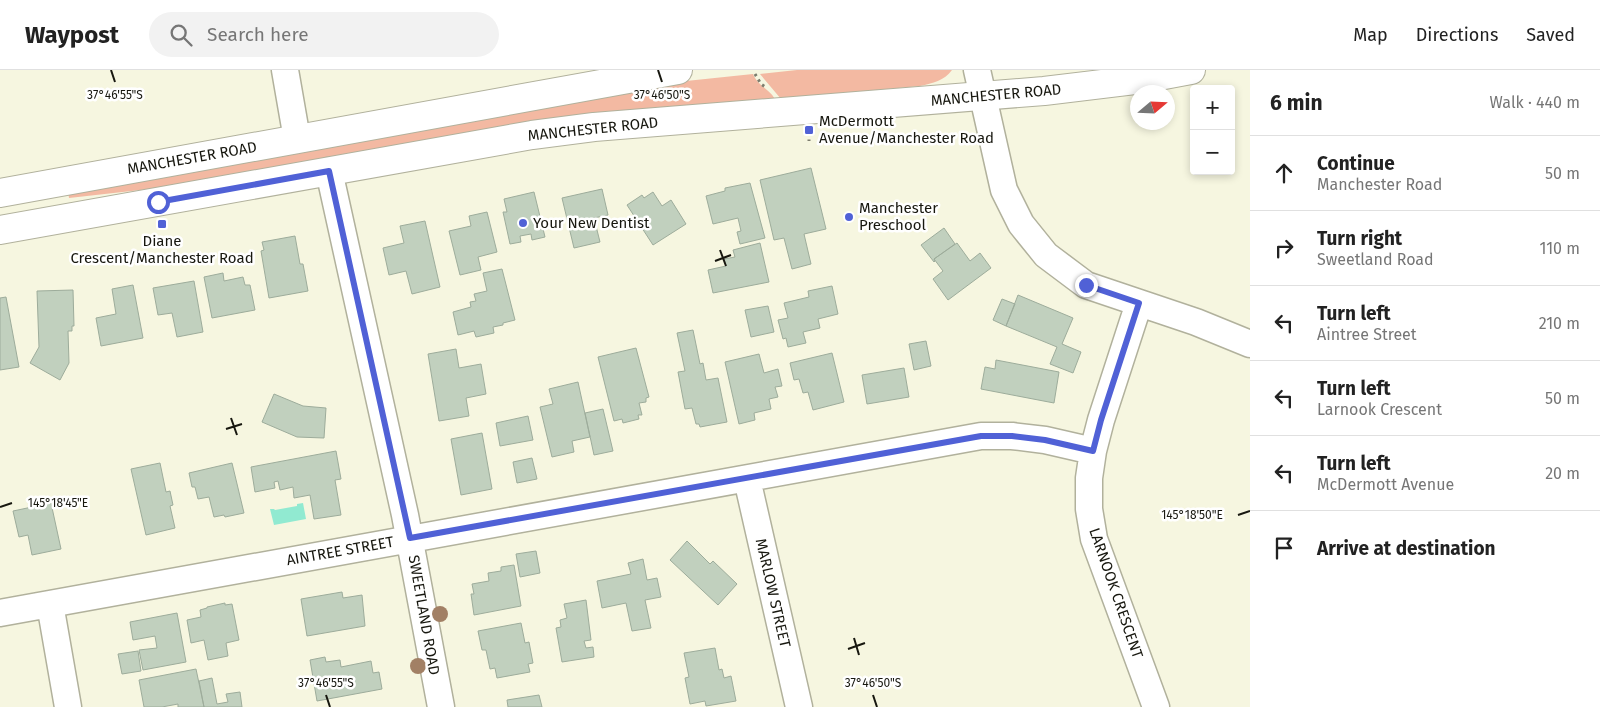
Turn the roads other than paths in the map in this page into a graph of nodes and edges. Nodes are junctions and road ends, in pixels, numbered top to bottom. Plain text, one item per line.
1 (285, 70) edge
2 (977, 70) edge
3 (1192, 70) edge
4 (665, 71) edge
5 (983, 97) junction
6 (297, 139) junction
7 (329, 171) junction
8 (0, 193) edge
9 (0, 230) edge
10 (1139, 303) junction
11 (1250, 344) edge
12 (1093, 451) junction
13 (746, 478) junction
14 (410, 538) junction
15 (50, 604) junction
16 (0, 613) edge
17 (68, 707) edge
18 (441, 707) edge
19 (799, 707) edge
20 (1156, 707) edge

1 - 6 street
2 - 5 street
3 - 5 main road, MANCHESTER ROAD
4 - 6 main road, MANCHESTER ROAD
5 - 7 main road, MANCHESTER ROAD
5 - 10 street
6 - 8 main road, MANCHESTER ROAD
7 - 9 main road, MANCHESTER ROAD
7 - 14 street, SWEETLAND ROAD
10 - 11 street
10 - 12 street, LARNOOK CRESCENT
12 - 13 street, AINTREE STREET
12 - 20 street, LARNOOK CRESCENT
13 - 14 street, AINTREE STREET
13 - 19 street, MARLOW STREET
14 - 15 street, AINTREE STREET
14 - 18 street, SWEETLAND ROAD
15 - 16 street, AINTREE STREET
15 - 17 street

